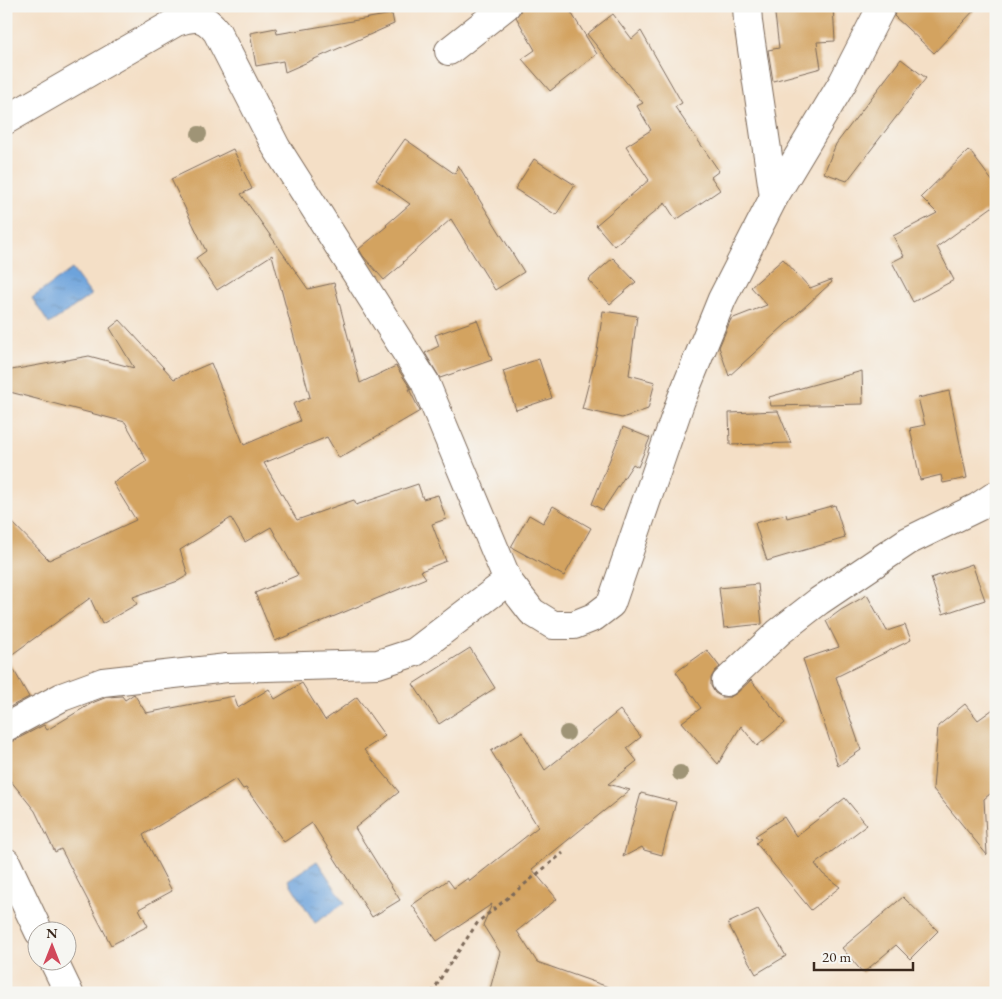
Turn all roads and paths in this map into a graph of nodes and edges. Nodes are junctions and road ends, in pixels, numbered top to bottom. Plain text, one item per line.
1 (506, 6) edge
2 (747, 6) edge
3 (882, 6) edge
4 (450, 51) dead end
5 (6, 120) edge
6 (774, 197) junction
7 (996, 495) edge
8 (508, 581) junction
9 (726, 682) dead end
10 (6, 727) edge
11 (563, 852) dead end
12 (6, 862) edge
13 (34, 922) edge
14 (59, 972) edge
15 (69, 993) edge
16 (432, 993) edge

1 - 4 street
2 - 6 street
3 - 6 street
5 - 8 street
6 - 8 street
7 - 9 street
8 - 10 street
11 - 16 path
12 - 13 street
14 - 15 street

